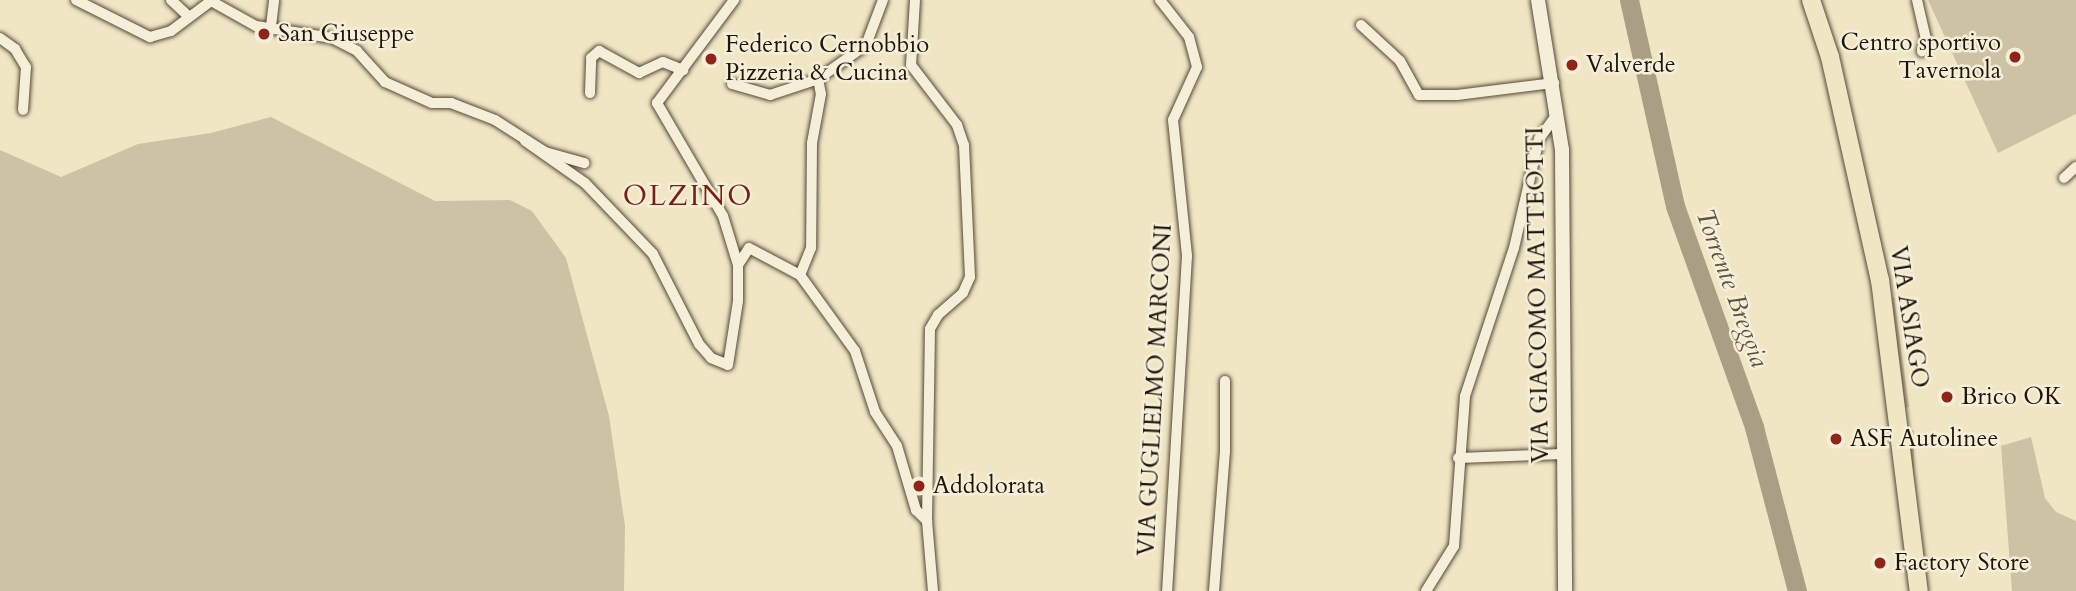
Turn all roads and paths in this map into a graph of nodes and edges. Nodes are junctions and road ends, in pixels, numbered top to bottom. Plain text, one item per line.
1 (76, 0) edge
2 (171, 0) edge
3 (274, 0) edge
4 (734, 0) edge
5 (883, 0) edge
6 (915, 0) edge
7 (1160, 0) edge
8 (1538, 0) edge
9 (1811, 0) edge
10 (1821, 0) edge
11 (1917, 0) edge
12 (91, 3) edge
13 (187, 15) junction
14 (271, 26) junction
15 (1361, 26) dead end
16 (0, 38) edge
17 (1922, 51) dead end
18 (1830, 57) junction
19 (683, 69) junction
20 (818, 79) junction
21 (1554, 83) junction
22 (732, 84) dead end
23 (590, 93) dead end
24 (23, 110) dead end
25 (1558, 113) junction
26 (525, 141) junction
27 (584, 163) dead end
28 (2076, 167) edge
29 (2064, 178) dead end
30 (738, 265) junction
31 (800, 275) junction
32 (1225, 381) dead end
33 (1563, 454) junction
34 (1458, 458) junction
35 (927, 521) junction
36 (1919, 590) edge
37 (933, 591) edge
38 (1167, 591) edge
39 (1214, 591) edge
40 (1426, 591) edge
41 (1565, 591) edge

1 - 12 street
2 - 13 street
3 - 14 street
4 - 19 street
5 - 20 street
6 - 35 street
7 - 38 street, VIA GUGLIELMO MARCONI
8 - 21 street, VIA GIACOMO MATTEOTTI
9 - 18 main road, VIA ASIAGO
10 - 18 main road, VIA ASIAGO
11 - 17 street
12 - 13 street
13 - 14 street
14 - 26 street
15 - 21 street
16 - 24 street
18 - 36 main road, VIA ASIAGO
19 - 23 street
19 - 30 street
20 - 22 street
20 - 31 street
21 - 25 street, VIA GIACOMO MATTEOTTI
25 - 33 street, VIA GIACOMO MATTEOTTI
25 - 34 street
26 - 27 street
26 - 30 street
28 - 29 street
30 - 31 street
31 - 35 street
32 - 39 street
33 - 34 street
33 - 41 street, VIA GIACOMO MATTEOTTI
34 - 40 street
35 - 37 street

